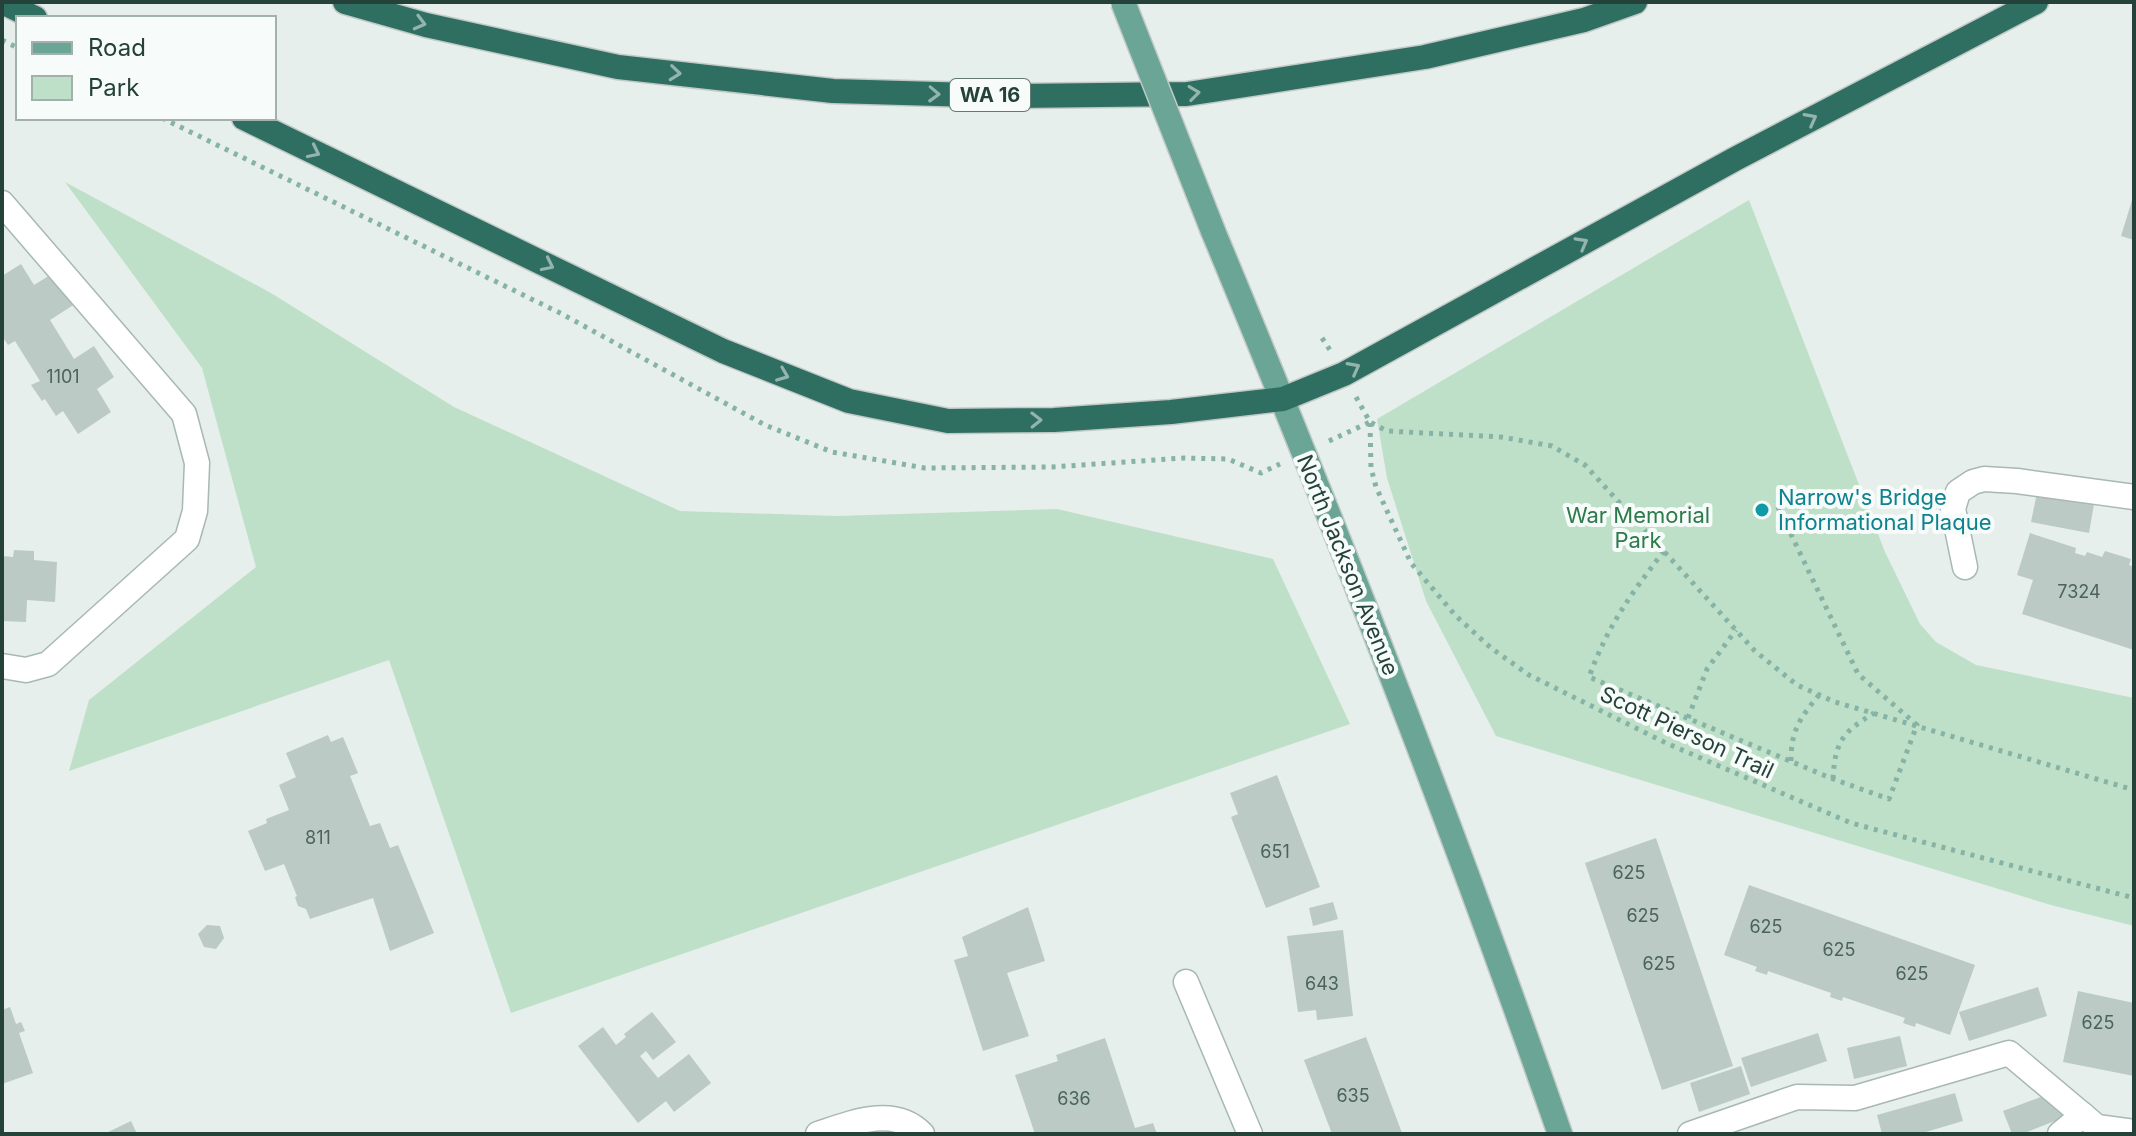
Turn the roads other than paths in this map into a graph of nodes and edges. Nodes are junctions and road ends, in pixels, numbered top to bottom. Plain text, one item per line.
1 (2, 2) edge
2 (345, 2) edge
3 (1123, 2) edge
4 (1635, 2) edge
5 (2036, 2) edge
6 (31, 16) edge
7 (248, 120) edge
8 (2, 203) edge
9 (1283, 399) junction
10 (2134, 497) edge
11 (1965, 567) dead end
12 (2, 666) edge
13 (1186, 982) dead end
14 (2083, 1115) junction
15 (830, 1130) edge
16 (2134, 1132) edge
17 (922, 1134) edge
18 (1250, 1134) edge
19 (1560, 1134) edge
20 (1690, 1134) edge
21 (2060, 1134) edge

1 - 6 highway
2 -> 4 highway, WA 16
3 - 9 main road, North Jackson Avenue, bridge
9 -> 5 highway
7 -> 9 highway
8 - 12 street
9 - 19 main road, North Jackson Avenue
10 - 11 street
13 - 18 street
14 - 16 street
14 - 20 street
14 - 21 street
15 - 17 street

